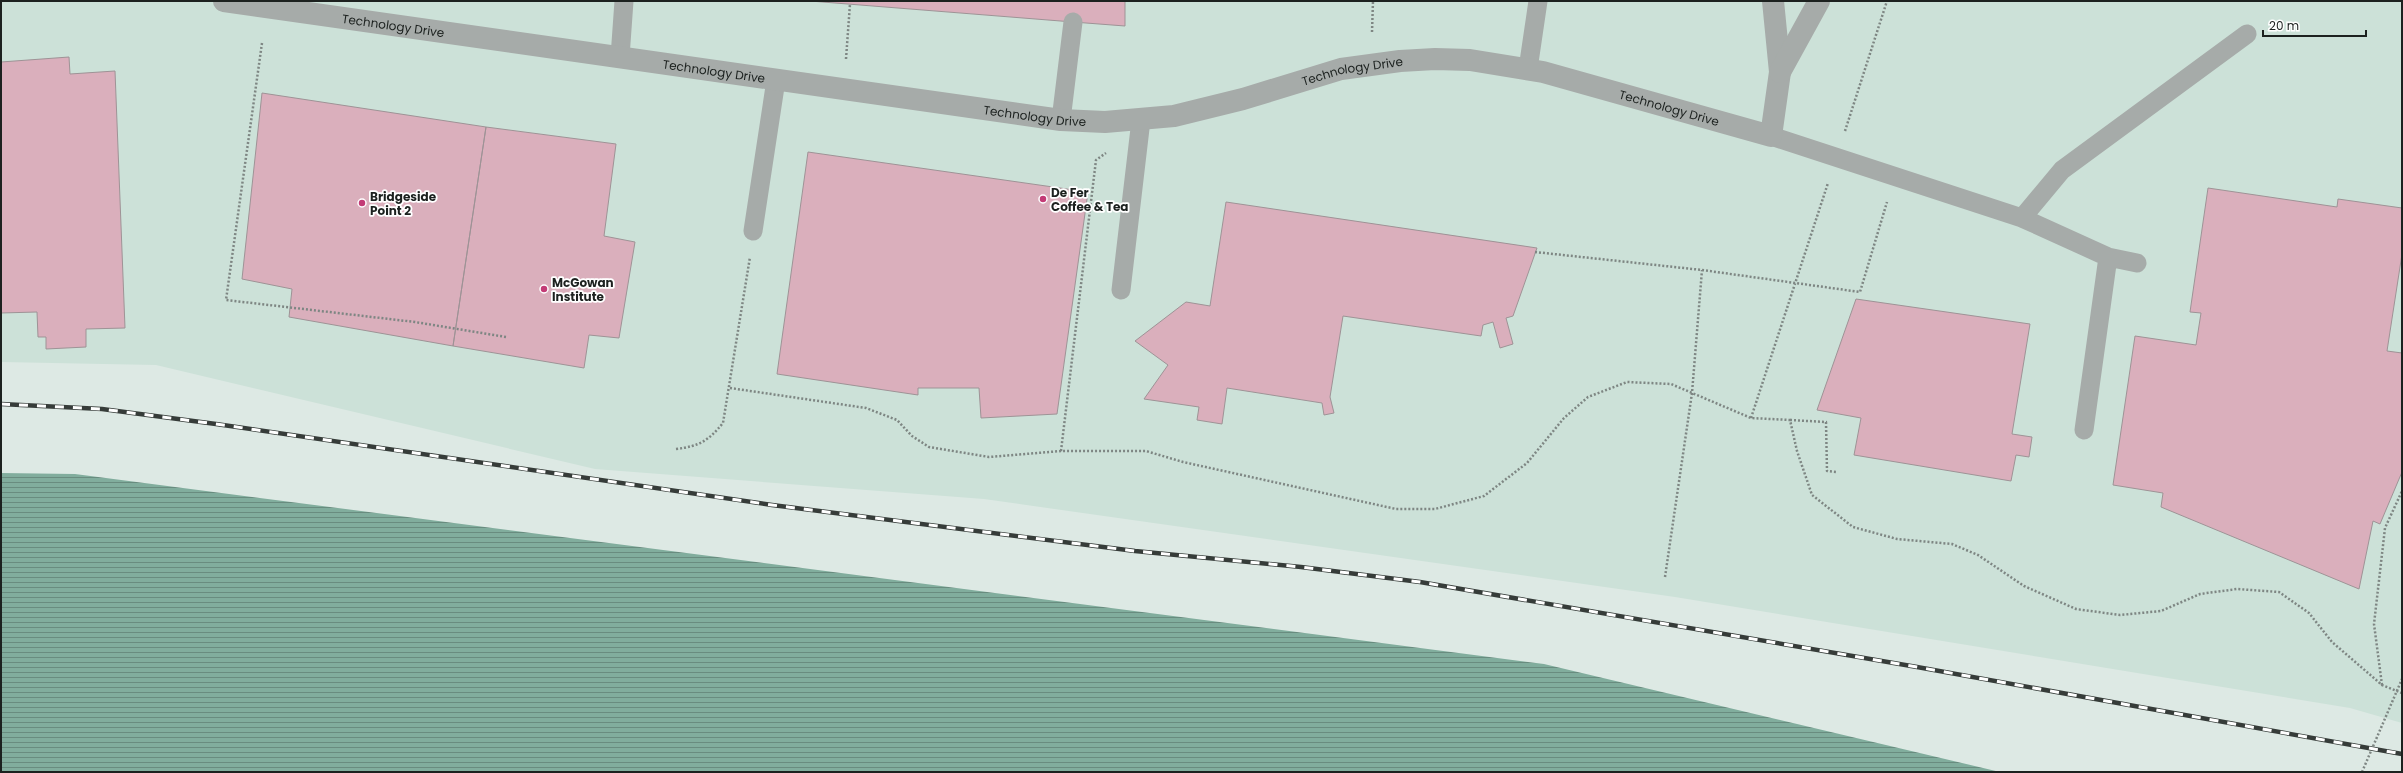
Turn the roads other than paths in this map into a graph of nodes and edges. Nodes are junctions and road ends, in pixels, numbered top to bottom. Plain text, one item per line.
1 (224, 1) edge
2 (624, 1) edge
3 (1538, 1) edge
4 (1773, 1) edge
5 (1819, 1) edge
6 (1073, 22) dead end
7 (2247, 34) dead end
8 (620, 58) junction
9 (1528, 69) junction
10 (1780, 72) junction
11 (776, 80) junction
12 (1061, 120) junction
13 (1141, 120) junction
14 (1771, 136) junction
15 (2022, 218) junction
16 (753, 231) road end
17 (2108, 257) junction
18 (2137, 263) dead end
19 (1121, 290) dead end
20 (2084, 430) dead end

1 - 8 street, Technology Drive
2 - 8 lane
3 - 9 lane
4 - 10 street
5 - 10 street
6 - 12 lane
7 - 15 lane
8 - 11 street, Technology Drive
9 - 13 street, Technology Drive
9 - 14 street, Technology Drive
10 - 14 street
11 - 12 street, Technology Drive
11 - 16 lane
12 - 13 street, Technology Drive
13 - 19 lane
14 - 15 lane
15 - 17 lane
17 - 18 lane
17 - 20 lane

